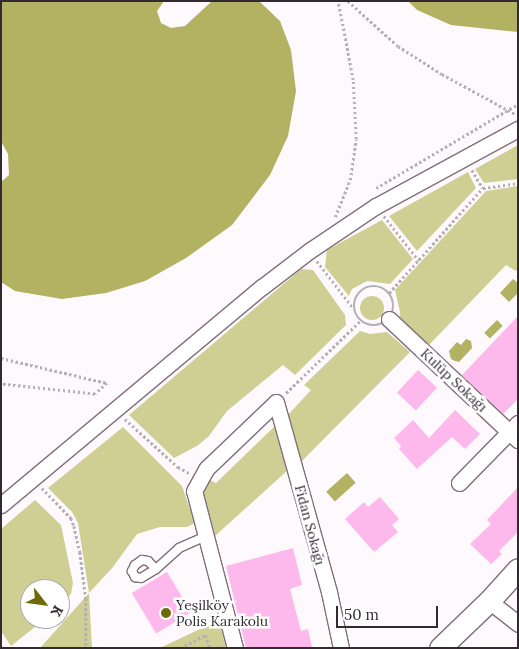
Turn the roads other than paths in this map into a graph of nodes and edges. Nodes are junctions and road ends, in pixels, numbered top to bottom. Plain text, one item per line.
1 (518, 129) edge
2 (390, 319) road end
3 (515, 432) edge
4 (458, 483) dead end
5 (1, 505) edge
6 (206, 536) junction
7 (156, 569) dead end
8 (518, 569) edge
9 (489, 601) junction
10 (518, 624) edge
11 (235, 648) edge
12 (341, 648) edge
13 (440, 648) edge

1 - 5 street
2 - 3 street, Kulüp Sokağı
3 - 4 street
6 - 7 lane
6 - 11 street
6 - 12 street, Fidan Sokağı
8 - 9 main road
9 - 10 street
9 - 13 main road

